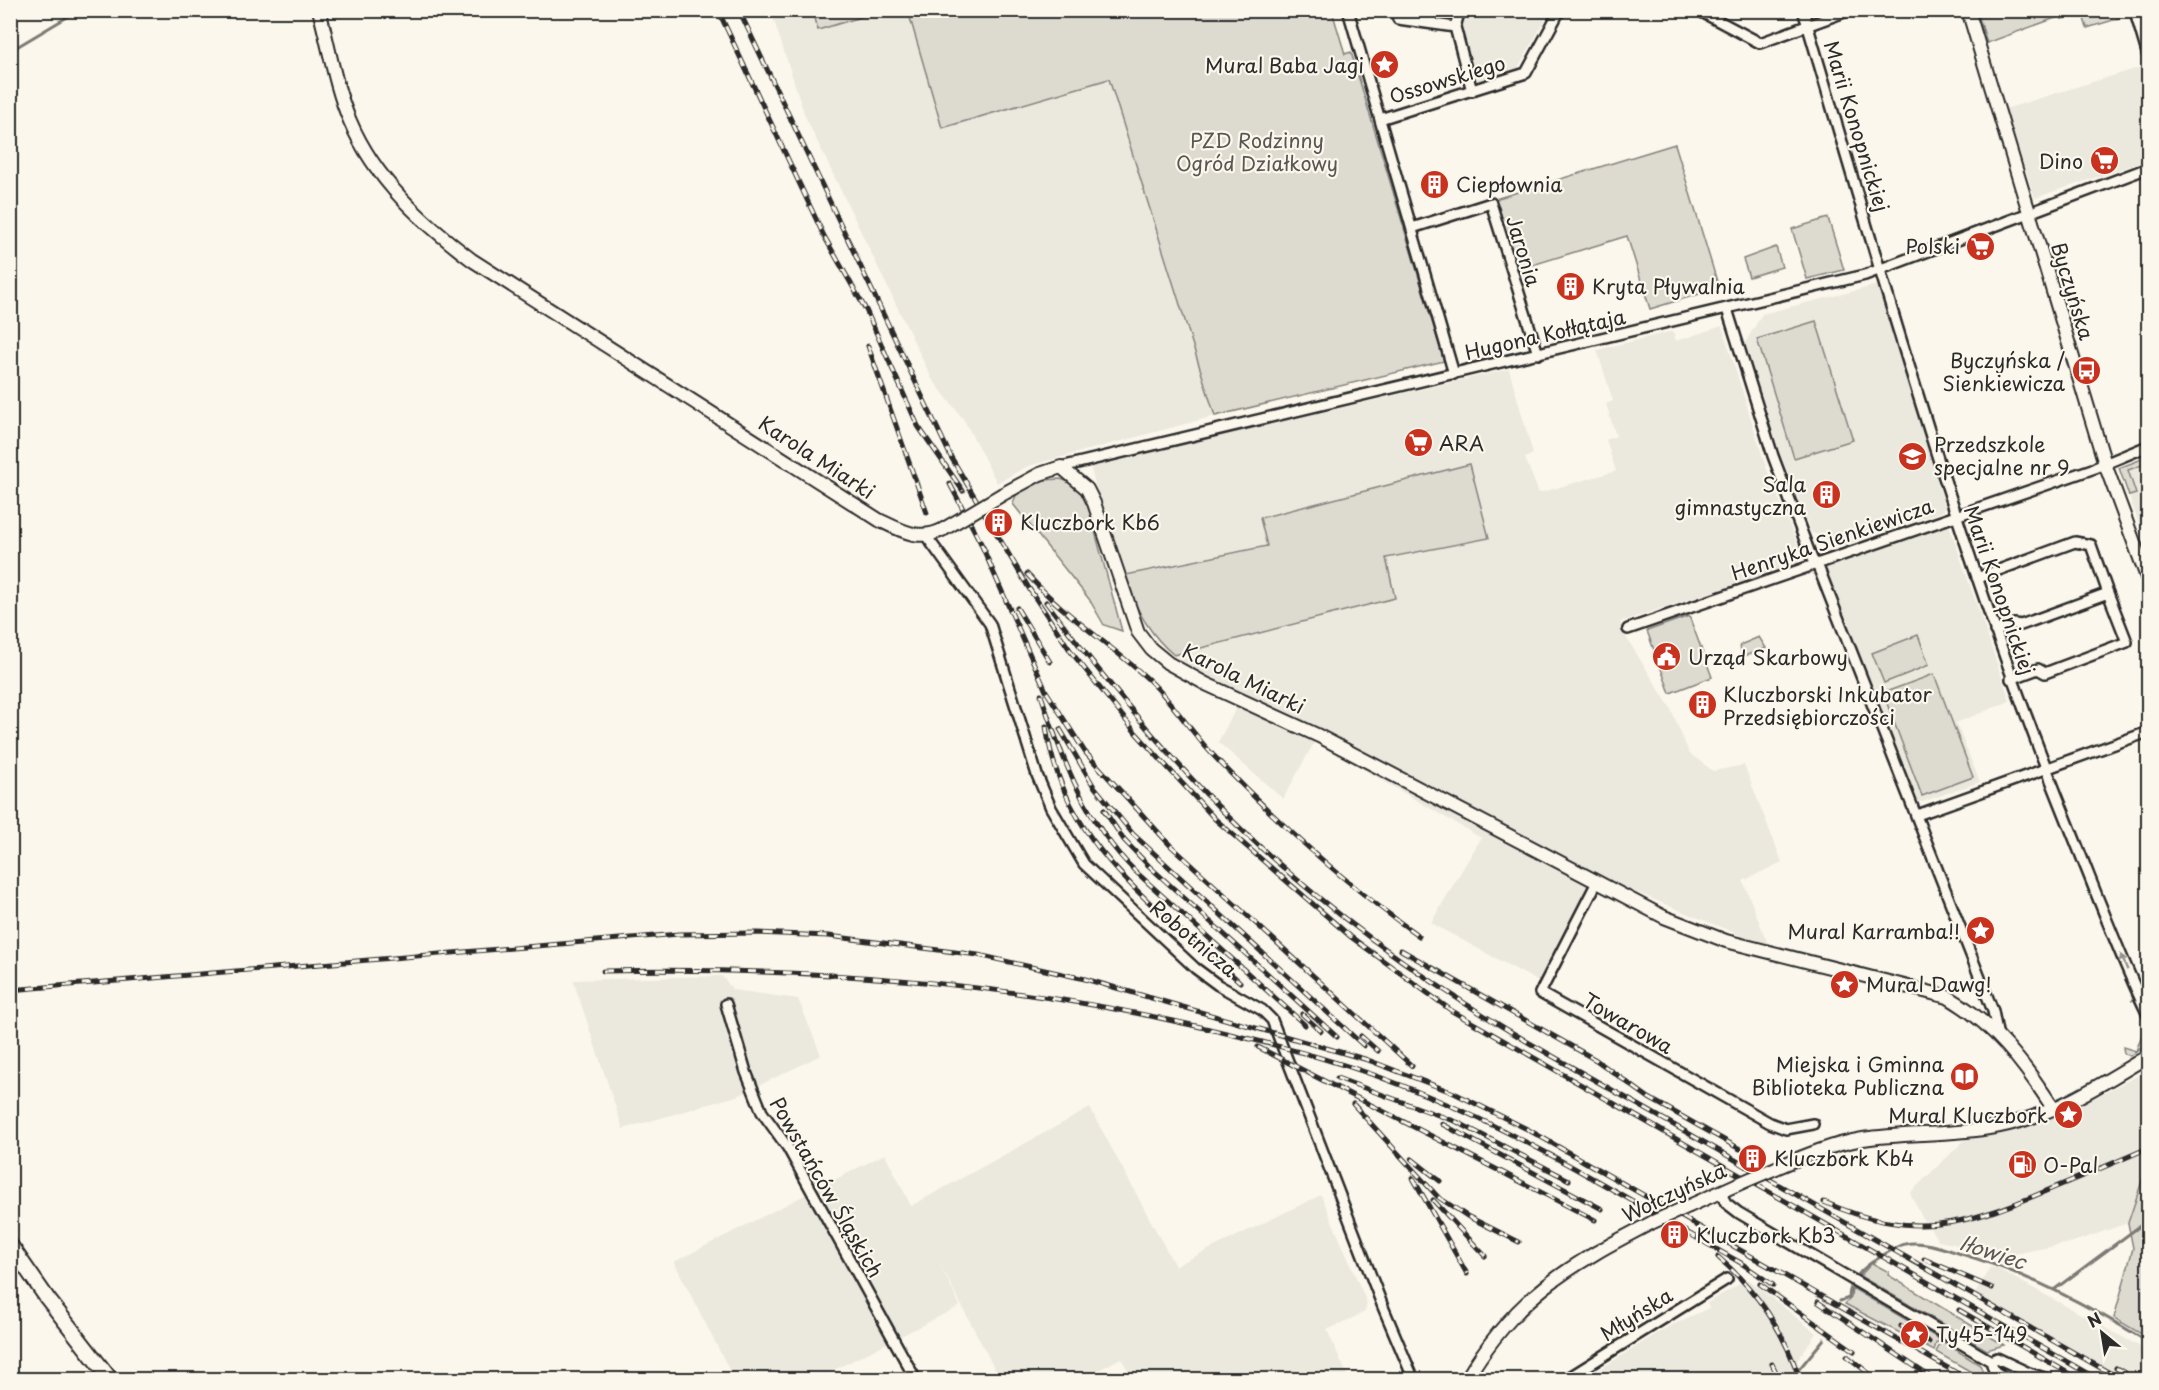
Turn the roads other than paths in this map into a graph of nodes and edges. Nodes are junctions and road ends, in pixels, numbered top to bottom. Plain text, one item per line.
1 (319, 10) edge
2 (1348, 10) edge
3 (1395, 10) edge
4 (1429, 10) edge
5 (1460, 10) edge
6 (1560, 10) edge
7 (1698, 10) edge
8 (1803, 10) edge
9 (1850, 10) edge
10 (1968, 10) edge
11 (2137, 19) dead end
12 (1433, 24) junction
13 (1455, 27) junction
14 (1808, 27) junction
15 (2148, 56) edge
16 (1472, 91) junction
17 (1380, 119) junction
18 (2148, 168) edge
19 (2030, 213) junction
20 (1412, 228) junction
21 (1882, 270) junction
22 (1727, 309) junction
23 (1538, 354) junction
24 (1454, 374) junction
25 (2148, 446) edge
26 (2105, 464) junction
27 (1061, 466) junction
28 (1956, 515) junction
29 (927, 537) junction
30 (1815, 564) junction
31 (1977, 578) junction
32 (2148, 580) edge
33 (2108, 593) junction
34 (1628, 628) dead end
35 (1995, 631) junction
36 (2011, 679) junction
37 (2148, 732) edge
38 (2046, 769) junction
39 (1917, 815) junction
40 (1597, 882) junction
41 (726, 1004) dead end
42 (2148, 1015) edge
43 (1997, 1032) junction
44 (2148, 1056) edge
45 (2053, 1108) junction
46 (1813, 1124) dead end
47 (1720, 1192) junction
48 (10, 1245) edge
49 (1727, 1278) dead end
50 (1991, 1361) junction
51 (111, 1380) edge
52 (916, 1380) edge
53 (1414, 1380) edge
54 (1466, 1380) edge
55 (1565, 1380) edge
56 (2008, 1380) edge
57 (2050, 1380) edge

1 - 29 street, Karola Miarki
2 - 17 street
3 - 12 street
4 - 12 street
5 - 13 street
6 - 16 street, Ossowskiego
7 - 14 street
8 - 14 street
9 - 14 street
10 - 19 street, Byczyńska
11 - 15 street
12 - 13 street
13 - 16 street
14 - 21 street, Marii Konopnickiej
16 - 17 street, Ossowskiego
17 - 20 street
18 - 19 street, Hugona Kołłątaja
19 - 21 street, Hugona Kołłątaja
19 - 26 street, Byczyńska
20 - 23 street, Jaronia
20 - 24 street
21 - 22 street, Hugona Kołłątaja
21 - 28 street, Marii Konopnickiej
22 - 23 street, Hugona Kołłątaja
22 - 30 street
23 - 24 street, Hugona Kołłątaja
24 - 27 street, Hugona Kołłątaja
25 - 26 street, Henryka Sienkiewicza
26 - 28 street, Henryka Sienkiewicza
26 - 32 street, Byczyńska
27 - 29 street, bridge
27 - 40 street, Karola Miarki
28 - 30 street, Henryka Sienkiewicza
28 - 31 street, Marii Konopnickiej
29 - 53 street, Robotnicza
30 - 34 street, Henryka Sienkiewicza
30 - 39 street
31 - 33 street
31 - 35 street, Marii Konopnickiej
33 - 35 street
33 - 36 street
35 - 36 street, Marii Konopnickiej
36 - 38 street, Marii Konopnickiej
37 - 38 street
38 - 39 street
42 -> 38 street, Marii Konopnickiej
39 - 43 street
40 - 43 street, Karola Miarki
40 - 46 street, Towarowa
41 - 52 street, Powstańców Śląskich
43 - 45 street, Karola Miarki
44 - 45 street, Wołczyńska
45 - 47 street, Wołczyńska, bridge
47 - 50 street
47 - 54 street, Wołczyńska, bridge
48 - 51 main road
49 - 55 street, Młyńska
50 - 56 street
50 - 57 street

